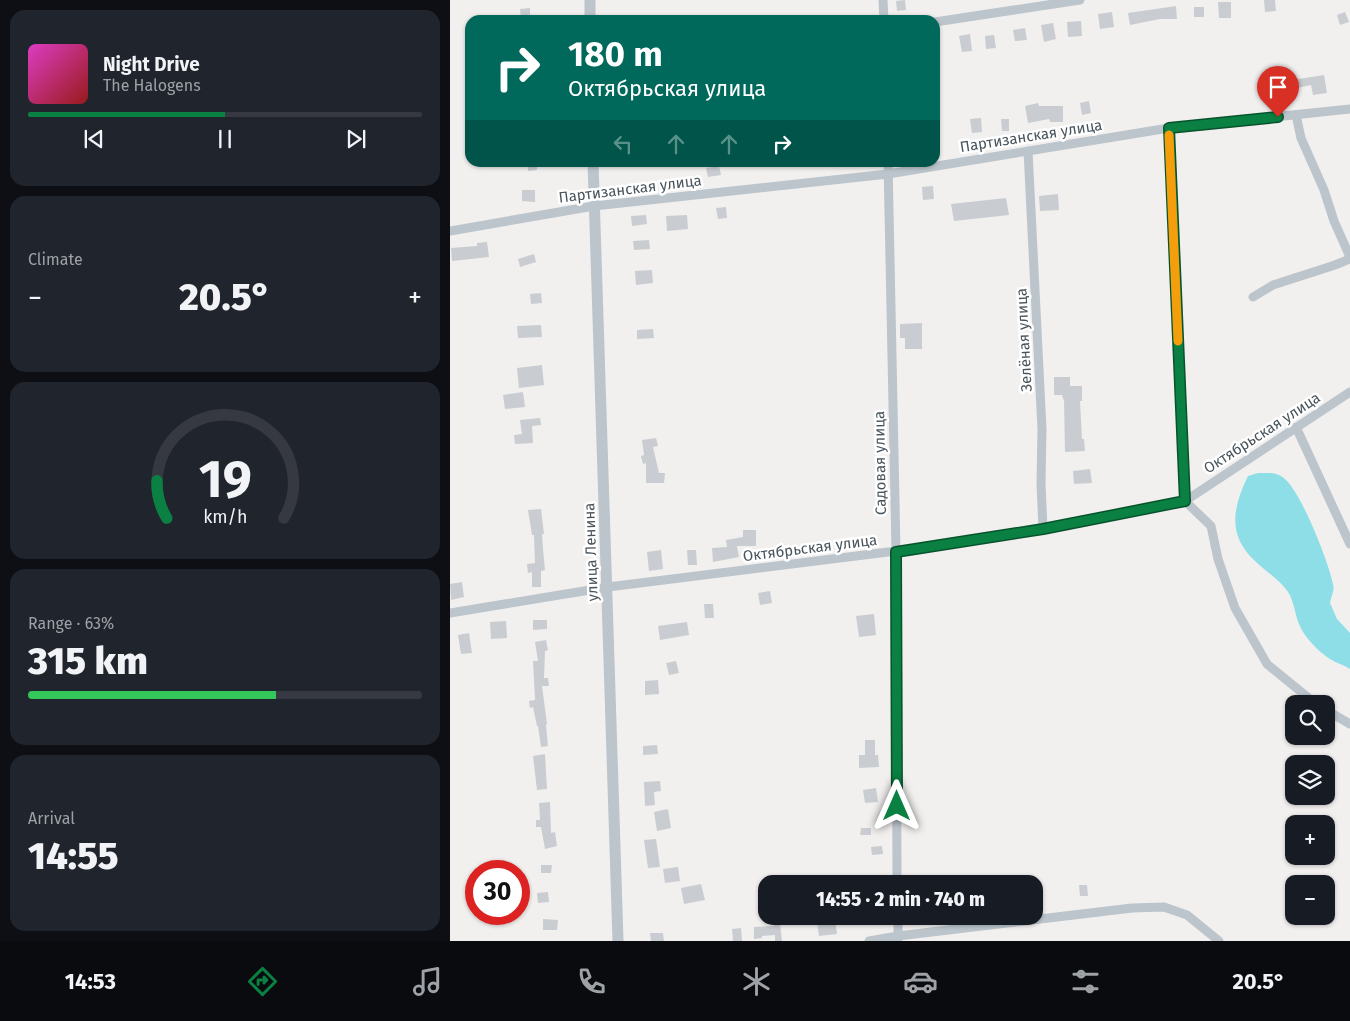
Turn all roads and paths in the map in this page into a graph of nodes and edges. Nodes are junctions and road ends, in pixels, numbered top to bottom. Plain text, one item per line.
1 (590, 0) edge
2 (883, 0) edge
3 (1080, 0) edge
4 (590, 15) edge
5 (884, 15) edge
6 (940, 21) edge
7 (1350, 109) edge
8 (1296, 115) junction
9 (1169, 128) junction
10 (1028, 151) junction
11 (940, 165) edge
12 (593, 167) edge
13 (888, 167) edge
14 (931, 167) edge
15 (888, 174) junction
16 (594, 206) junction
17 (450, 231) edge
18 (1350, 258) edge
19 (1253, 297) dead end
20 (1350, 392) edge
21 (1296, 427) junction
22 (1185, 501) junction
23 (1043, 529) junction
24 (1350, 544) edge
25 (896, 552) junction
26 (608, 587) junction
27 (450, 613) edge
28 (1305, 695) edge
29 (1335, 715) edge
30 (1350, 724) edge
31 (897, 875) edge
32 (898, 925) edge
33 (898, 939) edge
34 (618, 941) edge
35 (869, 941) edge
36 (1219, 941) edge

1 - 4 street
2 - 5 street
3 - 6 street
7 - 8 street, Партизанская улица
8 - 9 street, Партизанская улица
8 - 18 street
9 - 10 street, Партизанская улица
9 - 22 street
10 - 11 street, Партизанская улица
10 - 23 street, Зелёная улица
12 - 16 street, улица Ленина
13 - 15 street, Садовая улица
14 - 15 street, Партизанская улица
15 - 16 street, Партизанская улица
15 - 25 street, Садовая улица
16 - 17 street, Партизанская улица
16 - 26 street, улица Ленина
18 - 19 street
20 - 21 street, Октябрьская улица
21 - 22 street, Октябрьская улица
21 - 24 street
22 - 23 street, Октябрьская улица
22 - 28 street
23 - 25 street, Октябрьская улица
25 - 26 street, Октябрьская улица
25 - 31 street, Садовая улица
26 - 27 street, Октябрьская улица
26 - 34 street, улица Ленина
29 - 30 street
32 - 33 street
33 - 35 street
33 - 36 street

